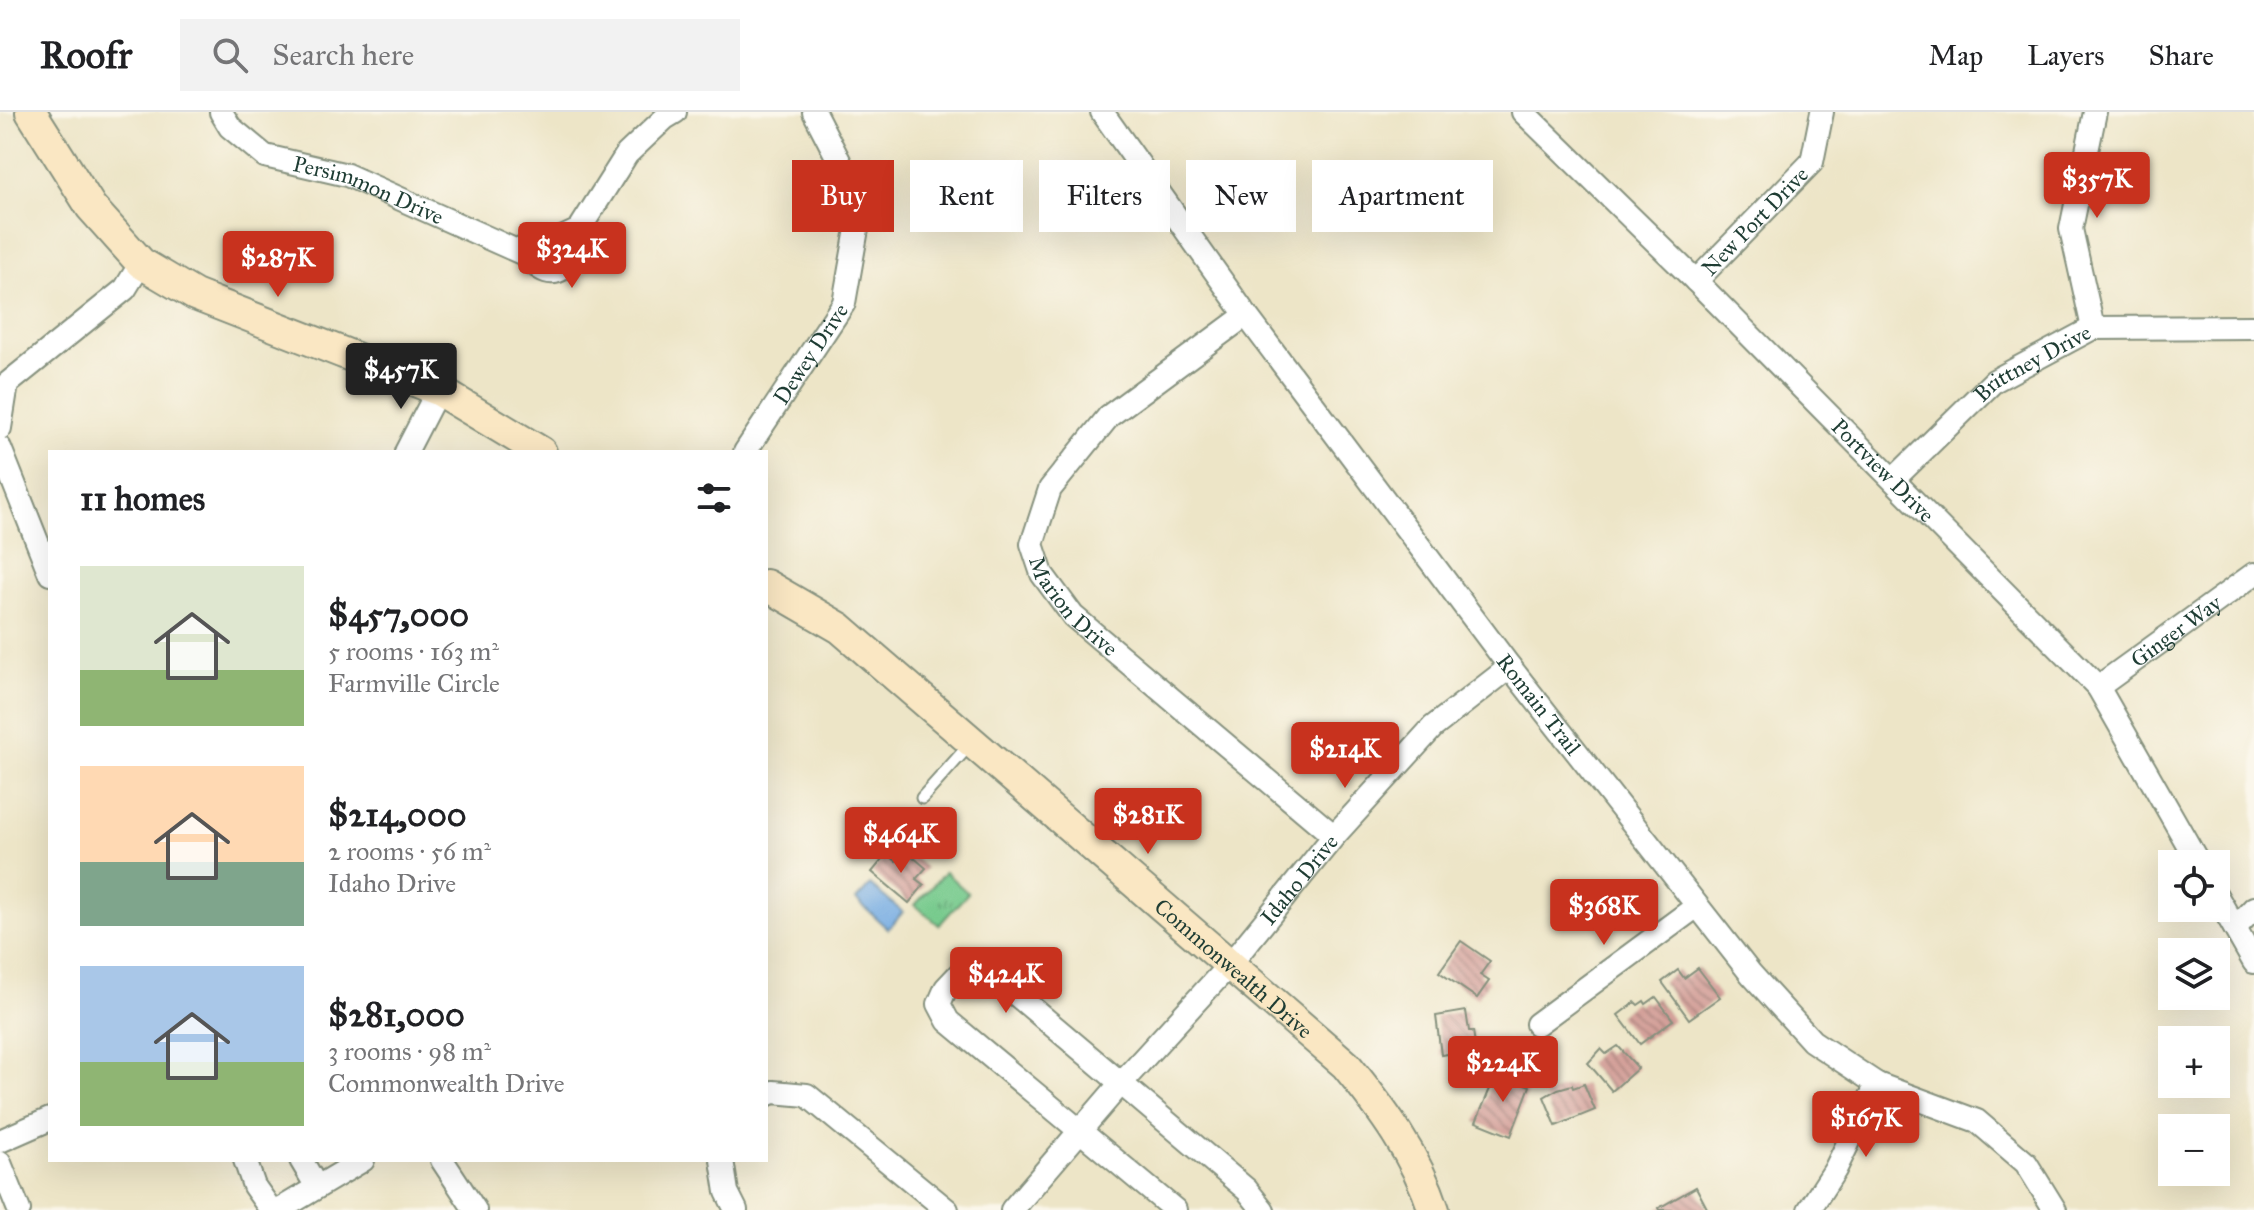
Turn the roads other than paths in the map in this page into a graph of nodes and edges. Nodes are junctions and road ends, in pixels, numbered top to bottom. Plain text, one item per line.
1 (31, 112) edge
2 (221, 112) edge
3 (675, 112) edge
4 (814, 112) edge
5 (1102, 112) edge
6 (1523, 112) edge
7 (1822, 112) edge
8 (2095, 112) edge
9 (141, 263) junction
10 (1696, 281) junction
11 (1246, 315) junction
12 (2254, 327) edge
13 (2093, 328) junction
14 (3, 381) edge
15 (438, 390) junction
16 (0, 428) edge
17 (0, 448) edge
18 (407, 450) edge
19 (538, 450) edge
20 (746, 450) edge
21 (1894, 479) junction
22 (48, 569) edge
23 (2254, 574) edge
24 (768, 586) edge
25 (1510, 667) junction
26 (2098, 687) junction
27 (972, 741) junction
28 (922, 798) dead end
29 (1334, 836) junction
30 (2191, 850) edge
31 (1697, 906) junction
32 (2254, 908) edge
33 (2230, 919) edge
34 (2235, 928) junction
35 (2254, 962) edge
36 (1231, 963) junction
37 (1537, 1024) dead end
38 (1122, 1082) junction
39 (1877, 1084) junction
40 (768, 1094) edge
41 (48, 1120) edge
42 (1081, 1130) junction
43 (0, 1141) edge
44 (246, 1162) edge
45 (302, 1162) edge
46 (360, 1162) edge
47 (443, 1162) edge
48 (722, 1162) edge
49 (0, 1163) edge
50 (317, 1187) junction
51 (19, 1210) edge
52 (271, 1210) edge
53 (279, 1210) edge
54 (475, 1210) edge
55 (736, 1210) edge
56 (947, 1210) edge
57 (1012, 1210) edge
58 (1175, 1210) edge
59 (1263, 1210) edge
60 (1434, 1210) edge
61 (1809, 1210) edge
62 (2055, 1210) edge

1 - 9 street
2 - 3 street, Persimmon Drive
4 - 20 street, Dewey Drive
5 - 11 street, Romain Trail
6 - 10 street, Portview Drive
7 - 10 street, New Port Drive
8 - 13 street
9 - 14 street
9 - 15 street
10 - 21 street, Portview Drive
11 - 25 street, Romain Trail
11 - 29 street, Marion Drive
12 - 13 street, Brittney Drive
13 - 21 street, Brittney Drive
14 - 16 street
15 - 18 street
15 - 19 street
17 - 22 street
21 - 26 street, Portview Drive
23 - 26 street, Ginger Way
24 - 27 street, Commonwealth Drive
25 - 29 street, Idaho Drive
25 - 31 street, Romain Trail
26 - 30 street, Portview Drive
27 - 28 lane
27 - 36 street, Commonwealth Drive
29 - 36 street, Idaho Drive
31 - 37 street
31 - 39 street, Romain Trail
32 - 34 street
33 - 34 street
34 - 35 street
36 - 38 street, Idaho Drive
36 - 60 street, Commonwealth Drive
38 - 42 street, Idaho Drive
38 - 42 street
38 - 59 street
39 - 61 street
39 - 62 street, Romain Trail
40 - 56 street
41 - 43 street
42 - 57 street, Idaho Drive
42 - 58 street
44 - 52 street
45 - 50 street
46 - 50 street
47 - 54 street
48 - 55 street
49 - 51 street
50 - 53 street

